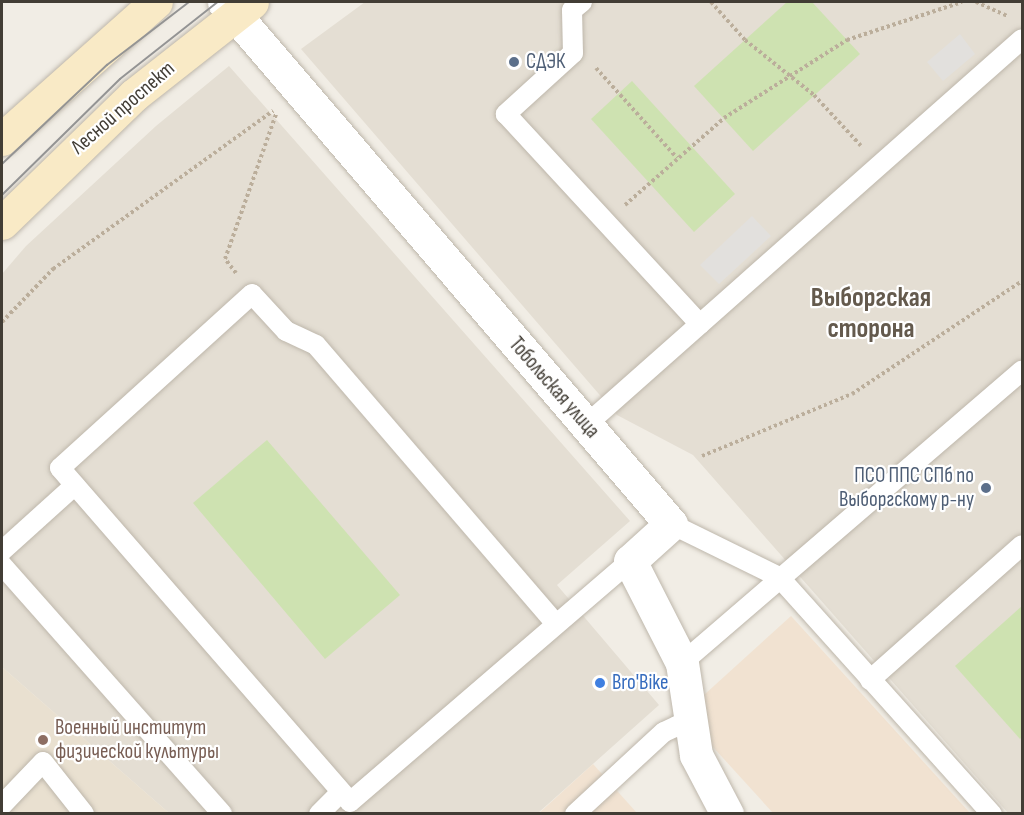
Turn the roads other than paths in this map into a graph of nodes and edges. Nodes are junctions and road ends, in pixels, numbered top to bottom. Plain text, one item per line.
1 (156, 2) edge
2 (582, 2) edge
3 (237, 6) edge
4 (1023, 39) edge
5 (2, 139) edge
6 (2, 223) edge
7 (700, 324) junction
8 (1023, 371) edge
9 (586, 425) junction
10 (75, 486) junction
11 (671, 524) junction
12 (1023, 545) edge
13 (2, 551) edge
14 (630, 561) junction
15 (2, 565) edge
16 (779, 577) junction
17 (556, 624) junction
18 (682, 663) junction
19 (870, 680) junction
20 (691, 725) junction
21 (341, 792) junction
22 (2, 805) edge
23 (84, 813) edge
24 (222, 813) edge
25 (319, 813) edge
26 (575, 813) edge
27 (727, 813) edge
28 (992, 813) edge

1 - 5 main road
2 - 7 lane
3 - 6 main road, Лесной проспект
3 - 9 street, Тобольская улица
4 - 7 lane
7 - 9 lane
8 - 16 lane
9 - 11 street, Тобольская улица
10 - 13 lane
10 - 17 lane
10 - 21 lane
11 - 14 street
11 - 16 lane
12 - 19 lane
14 - 17 lane
14 - 18 street
15 - 24 lane
16 - 18 lane
16 - 19 lane
17 - 21 lane
18 - 20 street
19 - 28 lane
20 - 26 lane
20 - 27 street
21 - 25 lane
22 - 23 lane

